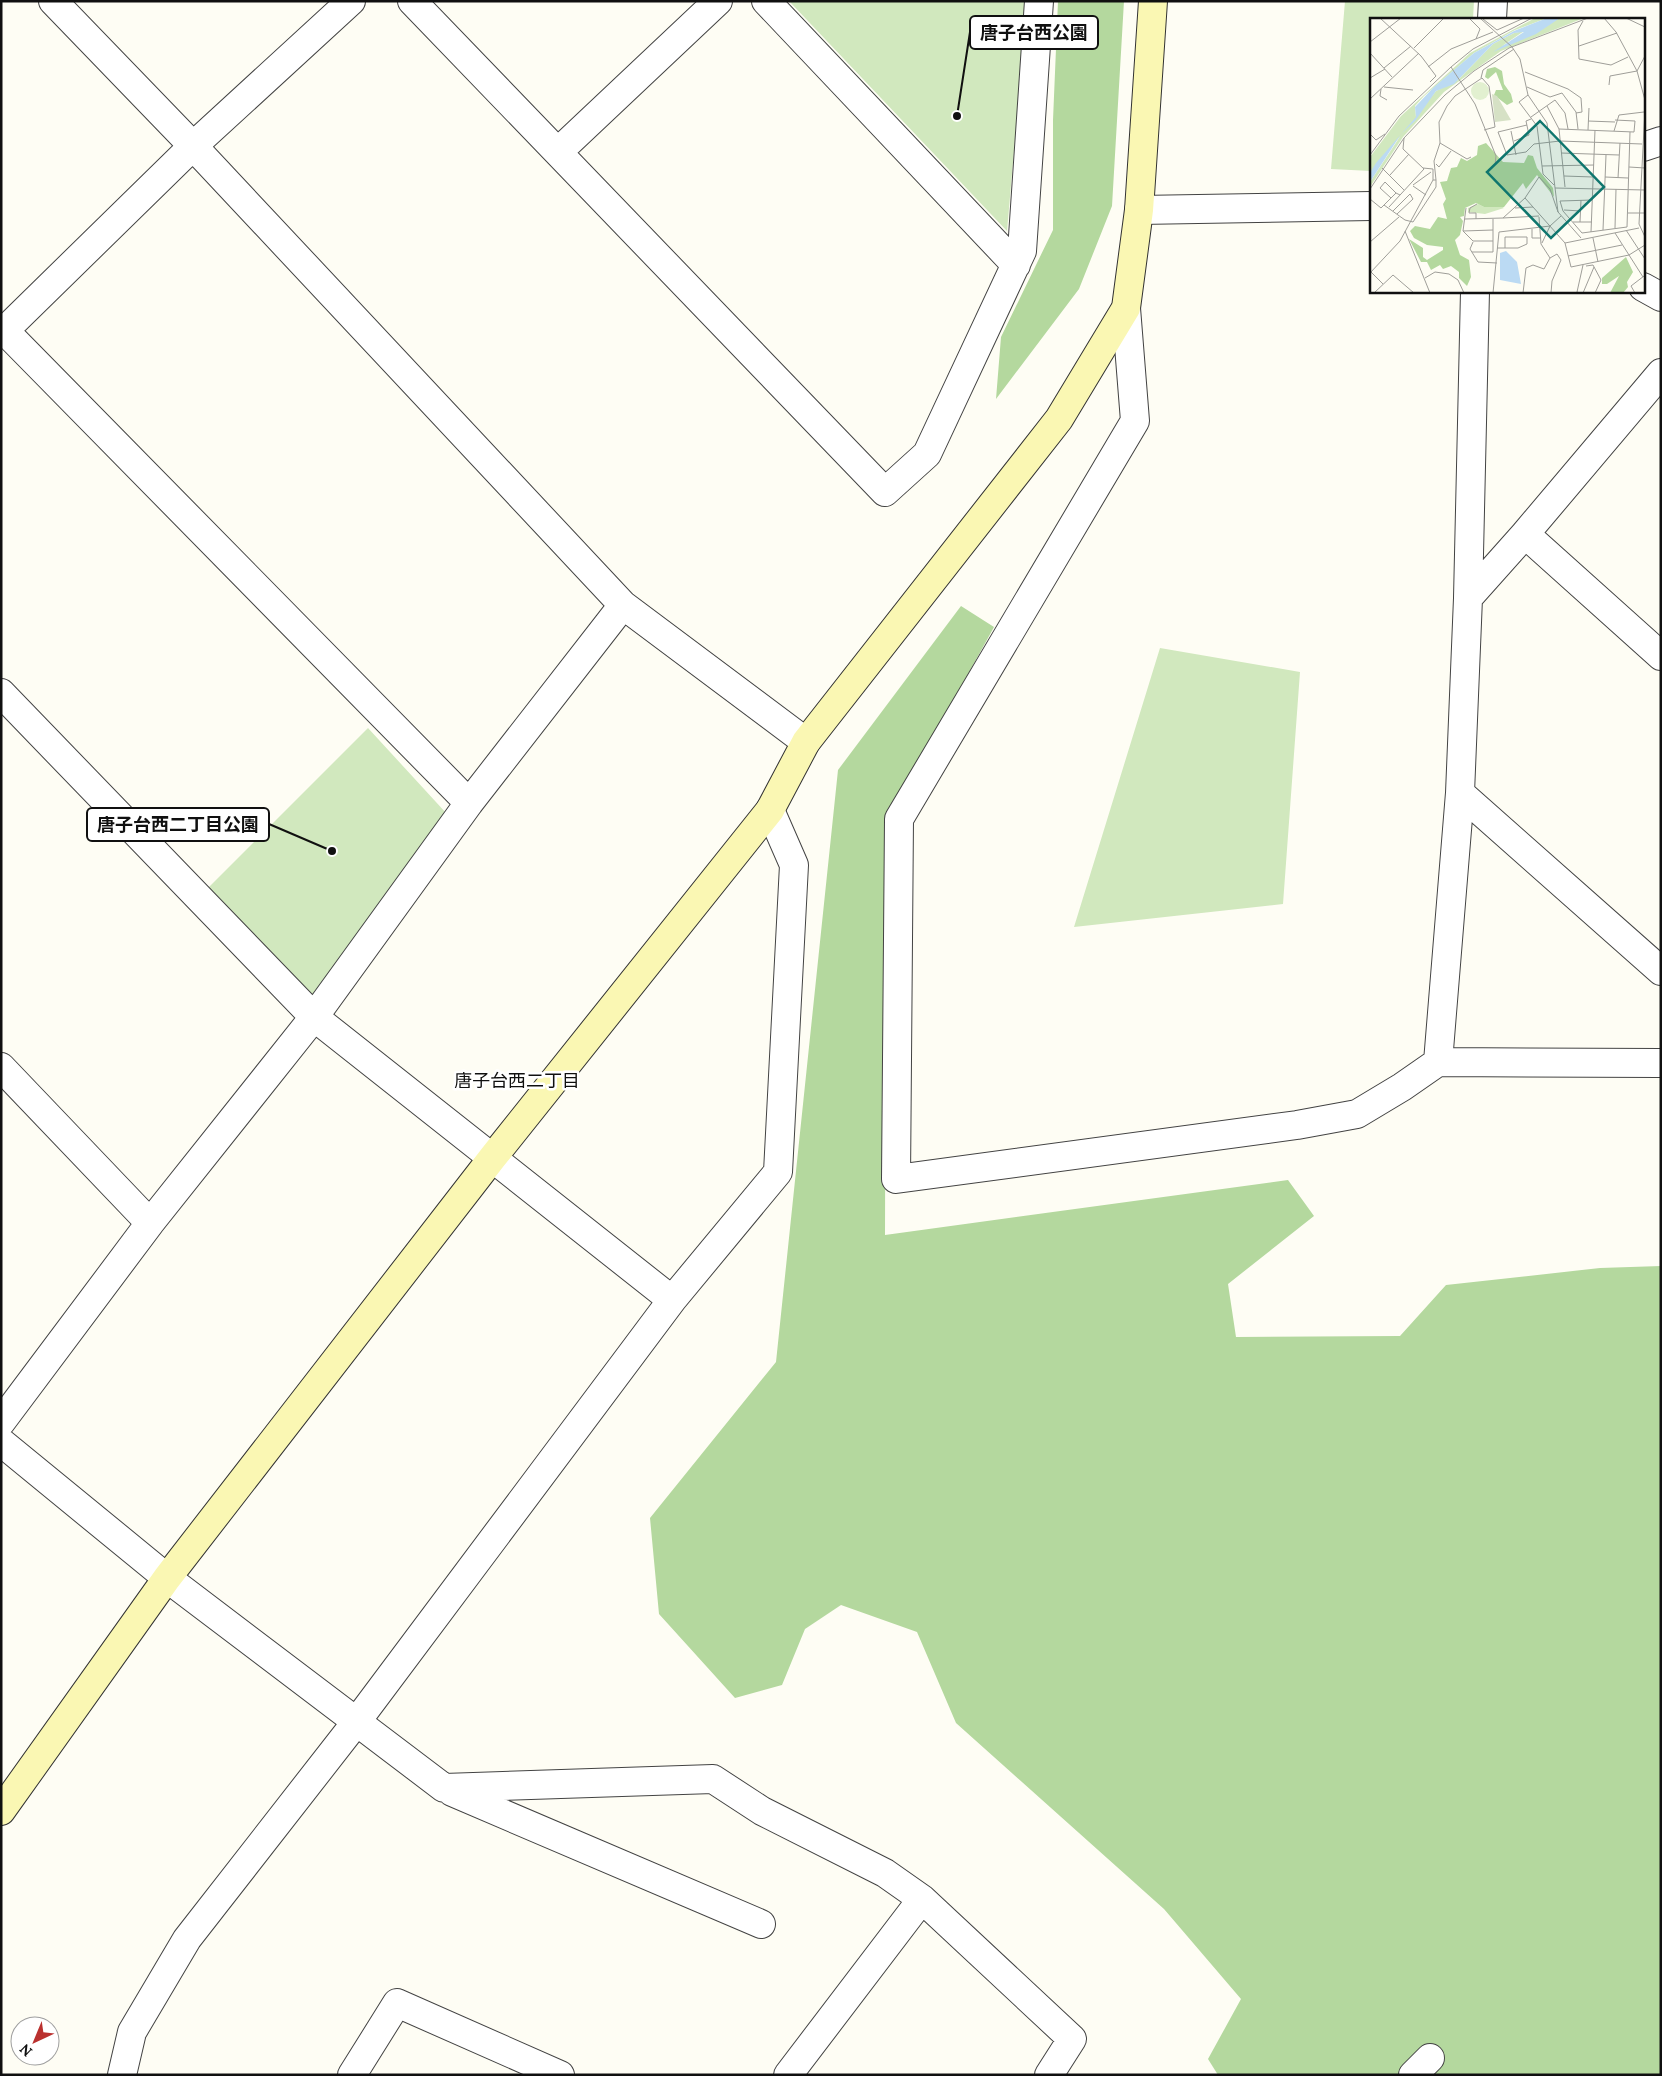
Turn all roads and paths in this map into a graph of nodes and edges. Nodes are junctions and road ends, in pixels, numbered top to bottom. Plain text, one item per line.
1 (53, 1) edge
2 (352, 1) edge
3 (412, 1) edge
4 (718, 1) edge
5 (766, 1) edge
6 (1038, 1) edge
7 (1153, 1) edge
8 (1493, 1) edge
9 (1492, 18) edge
10 (1661, 141) edge
11 (193, 146) junction
12 (1644, 147) edge
13 (559, 151) junction
14 (1370, 206) edge
15 (1139, 210) junction
16 (1016, 264) junction
17 (1644, 288) edge
18 (1475, 292) edge
19 (1661, 298) edge
20 (1126, 308) junction
21 (3, 332) edge
22 (1661, 373) edge
23 (1525, 534) junction
24 (1468, 598) junction
25 (623, 605) junction
26 (1661, 656) edge
27 (1, 694) edge
28 (806, 742) junction
29 (1460, 793) junction
30 (469, 803) junction
31 (770, 810) junction
32 (1661, 971) edge
33 (314, 1018) junction
34 (1438, 1062) junction
35 (1661, 1063) edge
36 (1, 1067) edge
37 (493, 1157) junction
38 (150, 1223) junction
39 (672, 1300) junction
40 (1, 1422) edge
41 (1, 1442) edge
42 (167, 1578) junction
43 (357, 1721) junction
44 (444, 1788) junction
45 (1, 1811) edge
46 (922, 1899) junction
47 (761, 1924) dead end
48 (122, 2075) edge
49 (352, 2075) edge
50 (560, 2075) edge
51 (788, 2075) edge
52 (1049, 2075) edge

1 - 11 street
2 - 11 street
3 - 13 street
4 - 13 street
5 - 16 street
6 - 16 street
7 - 15 street
8 - 9 street
10 - 12 street
11 - 21 street
11 - 25 street
13 - 16 street
14 - 15 street
15 - 20 street
17 - 19 street
18 - 24 street
20 - 28 street
20 - 34 street
21 - 30 street
22 - 23 street
23 - 24 street
23 - 26 street
24 - 29 street
25 - 28 street
25 - 30 street
27 - 33 street
28 - 31 street
29 - 32 street
29 - 34 street
30 - 33 street
31 - 37 street
31 - 39 street
33 - 37 street
33 - 38 street
34 - 35 street
36 - 38 street
37 - 39 street
37 - 42 street
38 - 40 street
39 - 43 street
41 - 42 street
42 - 43 street
42 - 45 street
43 - 44 street
43 - 48 street
44 - 46 street
44 - 47 street
46 - 51 street
46 - 52 street
49 - 50 street

